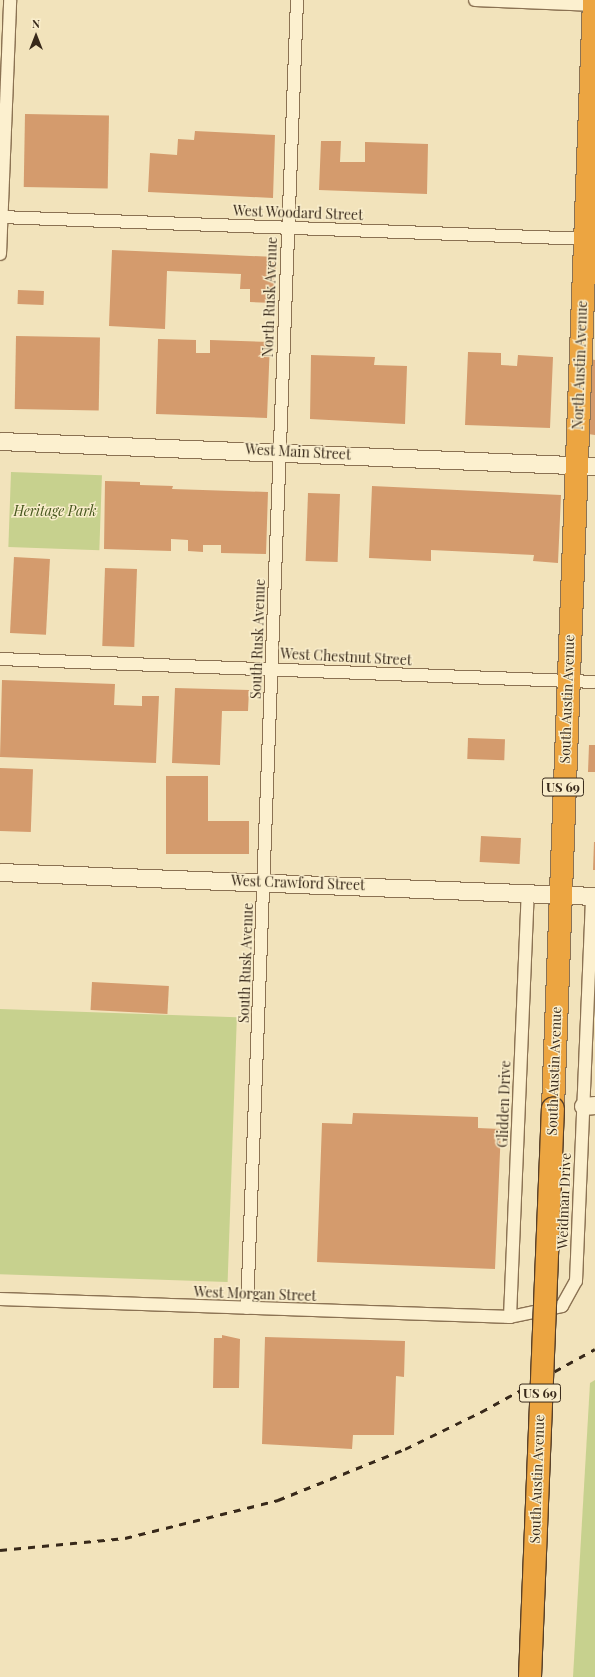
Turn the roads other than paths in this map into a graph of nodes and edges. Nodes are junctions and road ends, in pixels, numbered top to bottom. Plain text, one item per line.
1 (10, 0) edge
2 (297, 0) edge
3 (475, 0) edge
4 (594, 3) edge
5 (1, 217) edge
6 (288, 228) junction
7 (590, 239) edge
8 (0, 254) edge
9 (0, 441) edge
10 (279, 451) junction
11 (586, 465) edge
12 (0, 659) edge
13 (272, 669) junction
14 (568, 682) junction
15 (595, 682) edge
16 (0, 872) edge
17 (264, 881) junction
18 (528, 893) junction
19 (559, 895) junction
20 (593, 896) edge
21 (589, 1106) edge
22 (0, 1299) edge
23 (247, 1308) junction
24 (510, 1317) junction
25 (530, 1677) edge

1 - 5 street
2 - 6 street, North Rusk Avenue
3 - 4 street
4 - 7 highway, North Austin Avenue / US 69
5 - 6 street, West Woodard Street
5 - 8 street
6 - 7 street, West Woodard Street
6 - 10 street, North Rusk Avenue
7 - 11 highway, North Austin Avenue / US 69
9 - 10 street, West Main Street
10 - 11 street, West Main Street
10 - 13 street, South Rusk Avenue
11 - 14 highway, South Austin Avenue / US 69
12 - 13 street, West Chestnut Street
13 - 14 street, West Chestnut Street
13 - 17 street, South Rusk Avenue
14 - 15 street, West Chestnut Street
14 - 19 highway, South Austin Avenue / US 69
16 - 17 street, West Crawford Street
17 - 18 street, West Crawford Street
17 - 23 street, South Rusk Avenue
18 - 19 street, West Crawford Street
18 - 24 street, Glidden Drive
19 - 20 street, West Crawford Street
19 - 25 highway, South Austin Avenue / US 69, bridge
20 - 21 street, Weidman Drive
21 - 24 street, Weidman Drive
22 - 23 street, West Morgan Street
23 - 24 street, West Morgan Street

